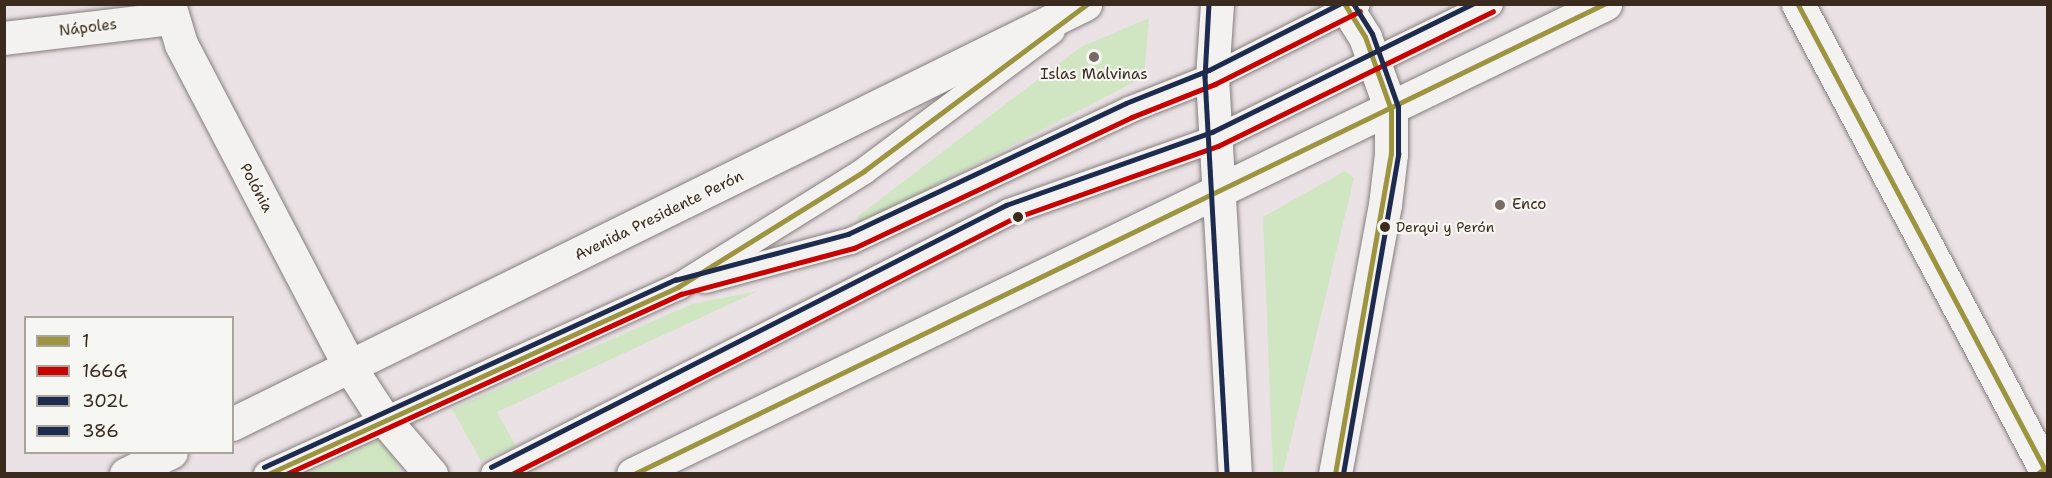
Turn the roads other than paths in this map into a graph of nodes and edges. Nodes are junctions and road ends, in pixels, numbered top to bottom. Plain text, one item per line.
1 (1087, 4) edge
2 (1218, 4) edge
3 (1491, 4) edge
4 (1605, 4) edge
5 (1798, 4) edge
6 (1350, 6) edge
7 (170, 11) edge
8 (4, 38) edge
9 (1374, 62) junction
10 (1212, 77) junction
11 (1391, 110) junction
12 (1215, 140) junction
13 (1217, 194) junction
14 (678, 287) junction
15 (351, 369) junction
16 (383, 418) junction
17 (234, 423) edge
18 (169, 454) edge
19 (2043, 470) edge
20 (126, 474) edge
21 (267, 474) edge
22 (431, 474) edge
23 (494, 474) edge
24 (633, 474) edge
25 (1235, 474) edge
26 (1335, 474) edge

1 - 14 lane
1 - 15 main road, Avenida Presidente Perón
2 - 10 main road
3 - 9 lane
4 - 11 main road
5 - 19 main road
6 - 9 main road
6 - 10 lane
7 - 8 main road, Nápoles
7 - 15 main road, Polónia
9 - 11 main road
9 - 12 lane
10 - 12 main road
10 - 14 lane
11 - 13 main road
11 - 26 main road
12 - 13 main road
12 - 23 lane
13 - 24 main road
13 - 25 main road
14 - 16 lane
15 - 16 main road, Polónia
15 - 17 main road, Avenida Presidente Perón
16 - 21 lane
16 - 22 main road, Polónia
18 - 20 main road

